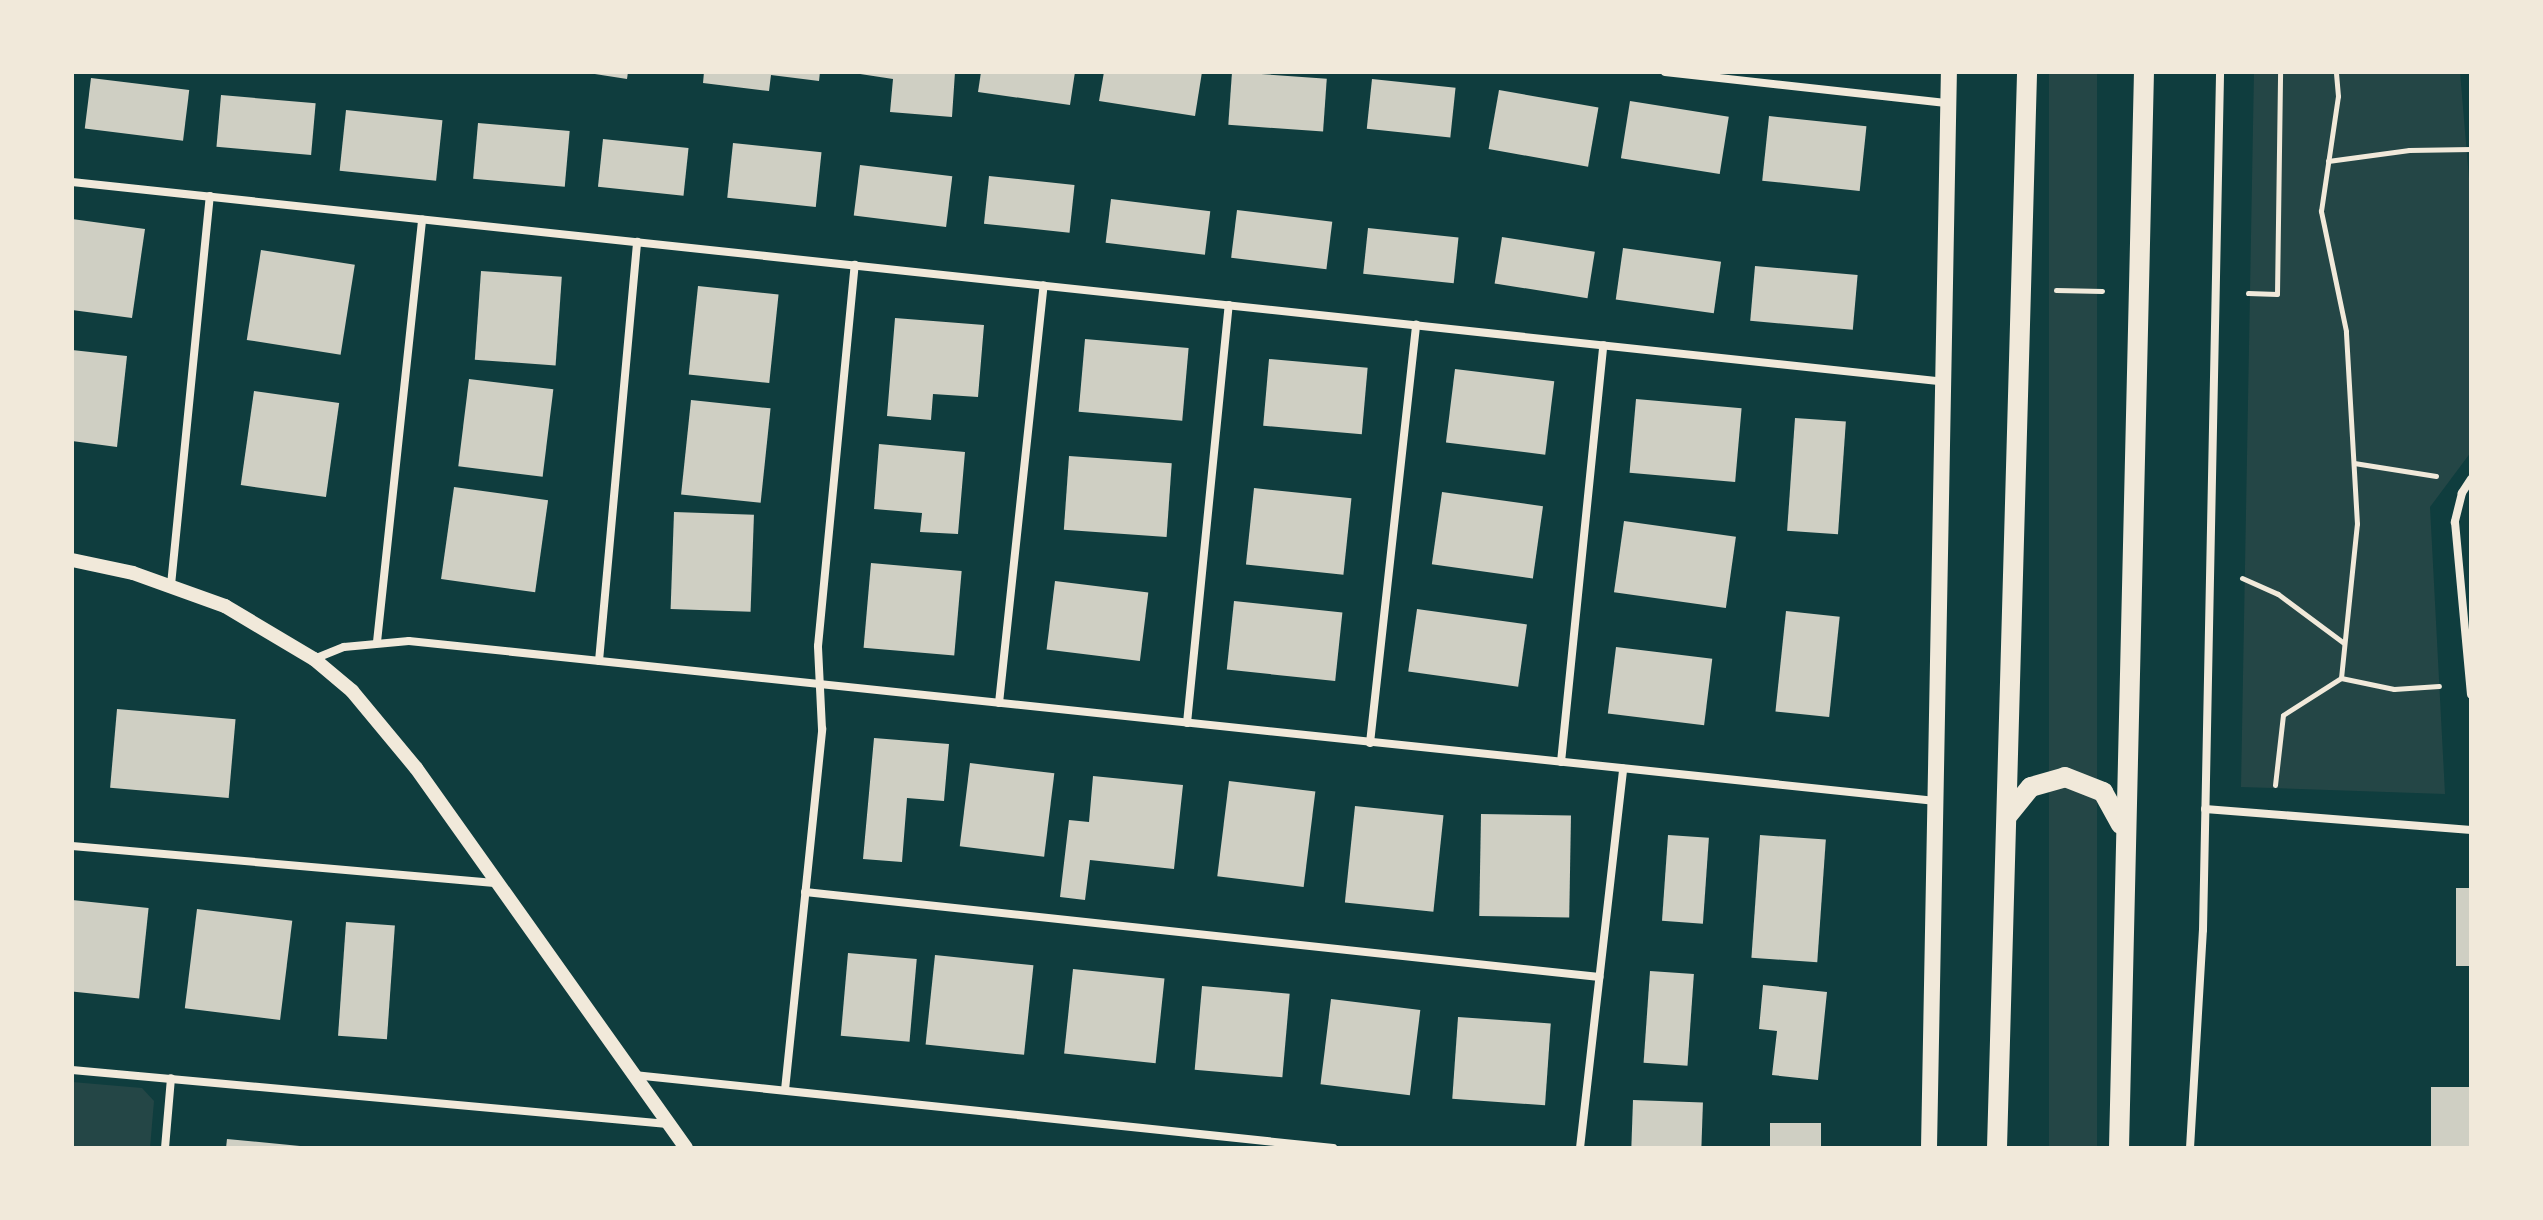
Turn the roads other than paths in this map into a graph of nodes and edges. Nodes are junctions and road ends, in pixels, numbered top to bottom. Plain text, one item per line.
1 (1665, 72) edge
2 (1949, 72) edge
3 (2027, 72) edge
4 (2144, 72) edge
5 (2220, 72) edge
6 (1948, 103) junction
7 (72, 182) edge
8 (210, 196) junction
9 (422, 219) junction
10 (637, 242) junction
11 (855, 265) junction
12 (1044, 285) junction
13 (1229, 305) junction
14 (1416, 325) junction
15 (1603, 345) junction
16 (1945, 382) junction
17 (2470, 480) edge
18 (72, 560) edge
19 (171, 585) junction
20 (377, 642) junction
21 (314, 659) junction
22 (599, 661) junction
23 (2470, 683) edge
24 (820, 684) junction
25 (2471, 694) edge
26 (999, 703) junction
27 (1187, 723) junction
28 (1370, 743) junction
29 (1561, 762) junction
30 (1623, 768) junction
31 (1937, 801) junction
32 (2205, 809) junction
33 (2008, 815) junction
34 (2123, 827) junction
35 (2471, 830) edge
36 (72, 846) edge
37 (497, 883) junction
38 (805, 892) junction
39 (1599, 977) junction
40 (72, 1070) edge
41 (633, 1075) junction
42 (171, 1078) junction
43 (785, 1090) junction
44 (668, 1124) junction
45 (165, 1148) edge
46 (686, 1148) edge
47 (1333, 1148) edge
48 (1580, 1148) edge
49 (1929, 1148) edge
50 (1997, 1148) edge
51 (2119, 1148) edge
52 (2190, 1148) edge

1 - 6 street
2 - 6 main road
3 - 33 main road
4 - 34 main road
5 - 32 street
6 - 16 main road
7 - 8 street
8 - 9 street
8 - 19 street
9 - 10 street
9 - 20 street
10 - 11 street
10 - 22 street
11 - 12 street
11 - 24 street
12 - 13 street
12 - 26 street
13 - 14 street
13 - 27 street
14 - 15 street
14 - 28 street
15 - 16 street
15 - 29 street
16 - 31 main road
17 - 23 street
18 - 19 street
19 - 21 street
20 - 21 street
20 - 22 street
21 - 37 street
22 - 24 street
23 - 25 street
24 - 26 street
24 - 38 street
26 - 27 street
27 - 28 street
28 - 29 street
29 - 30 street
30 - 31 street
30 - 39 street
31 - 49 main road
32 - 35 street
32 - 52 street
33 - 34 main road
33 - 50 main road
34 - 51 main road
36 - 37 street
37 - 41 street
38 - 39 street
38 - 43 street
39 - 48 street
40 - 42 street
41 - 43 street
41 - 44 street
42 - 44 street
42 - 45 street
43 - 47 street
44 - 46 street

